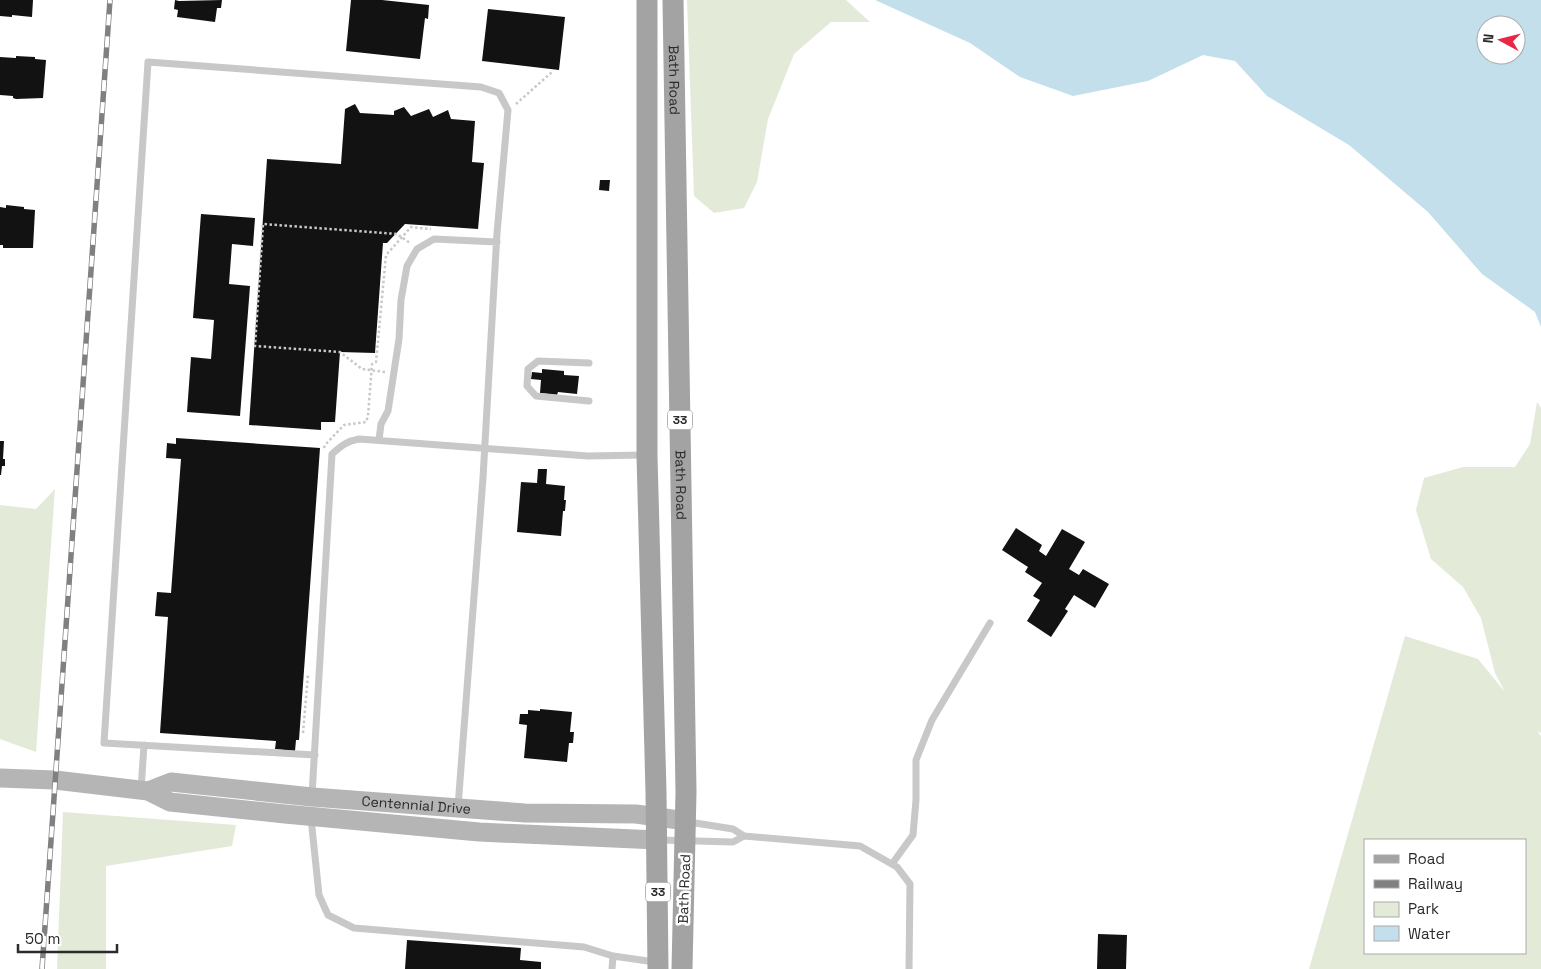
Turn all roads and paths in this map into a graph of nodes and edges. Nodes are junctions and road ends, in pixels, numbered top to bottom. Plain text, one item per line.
1 (647, 0) edge
2 (673, 0) edge
3 (552, 72) dead end
4 (508, 110) junction
5 (497, 242) junction
6 (417, 249) junction
7 (589, 364) dead end
8 (394, 373) junction
9 (589, 400) dead end
10 (380, 440) junction
11 (485, 448) junction
12 (647, 456) junction
13 (990, 623) dead end
14 (144, 745) junction
15 (315, 755) junction
16 (0, 778) edge
17 (145, 791) junction
18 (312, 796) junction
19 (458, 808) junction
20 (311, 816) junction
21 (656, 816) junction
22 (686, 831) junction
23 (744, 836) junction
24 (657, 840) junction
25 (892, 864) junction
26 (613, 956) junction
27 (659, 966) edge
28 (612, 969) edge
29 (682, 969) edge
30 (909, 969) edge

1 - 12 main road, Bath Road / 33
2 - 22 main road, Bath Road / 33
3 - 4 path
4 - 5 lane
4 - 14 lane
5 - 6 lane
5 - 11 lane
6 - 8 lane
6 - 8 path
7 - 9 lane
8 - 10 lane
10 - 11 lane
10 - 15 lane
11 - 12 lane
11 - 19 lane
12 - 21 main road, Bath Road / 33
13 - 25 lane
14 - 15 lane
14 - 17 lane
15 - 18 lane
16 - 17 main road, Centennial Drive
17 - 18 main road, Centennial Drive
17 - 20 main road, Centennial Drive
18 - 19 main road, Centennial Drive
18 - 20 lane
19 - 21 main road, Centennial Drive
20 - 24 main road, Centennial Drive
20 - 26 lane
21 - 22 main road, Centennial Drive
21 - 24 main road, Bath Road / 33
22 - 23 lane
22 - 23 lane
22 - 24 lane
22 - 29 main road, Bath Road / 33
23 - 25 lane
24 - 27 main road, Bath Road / 33
25 - 30 lane
26 - 27 lane
26 - 28 lane

